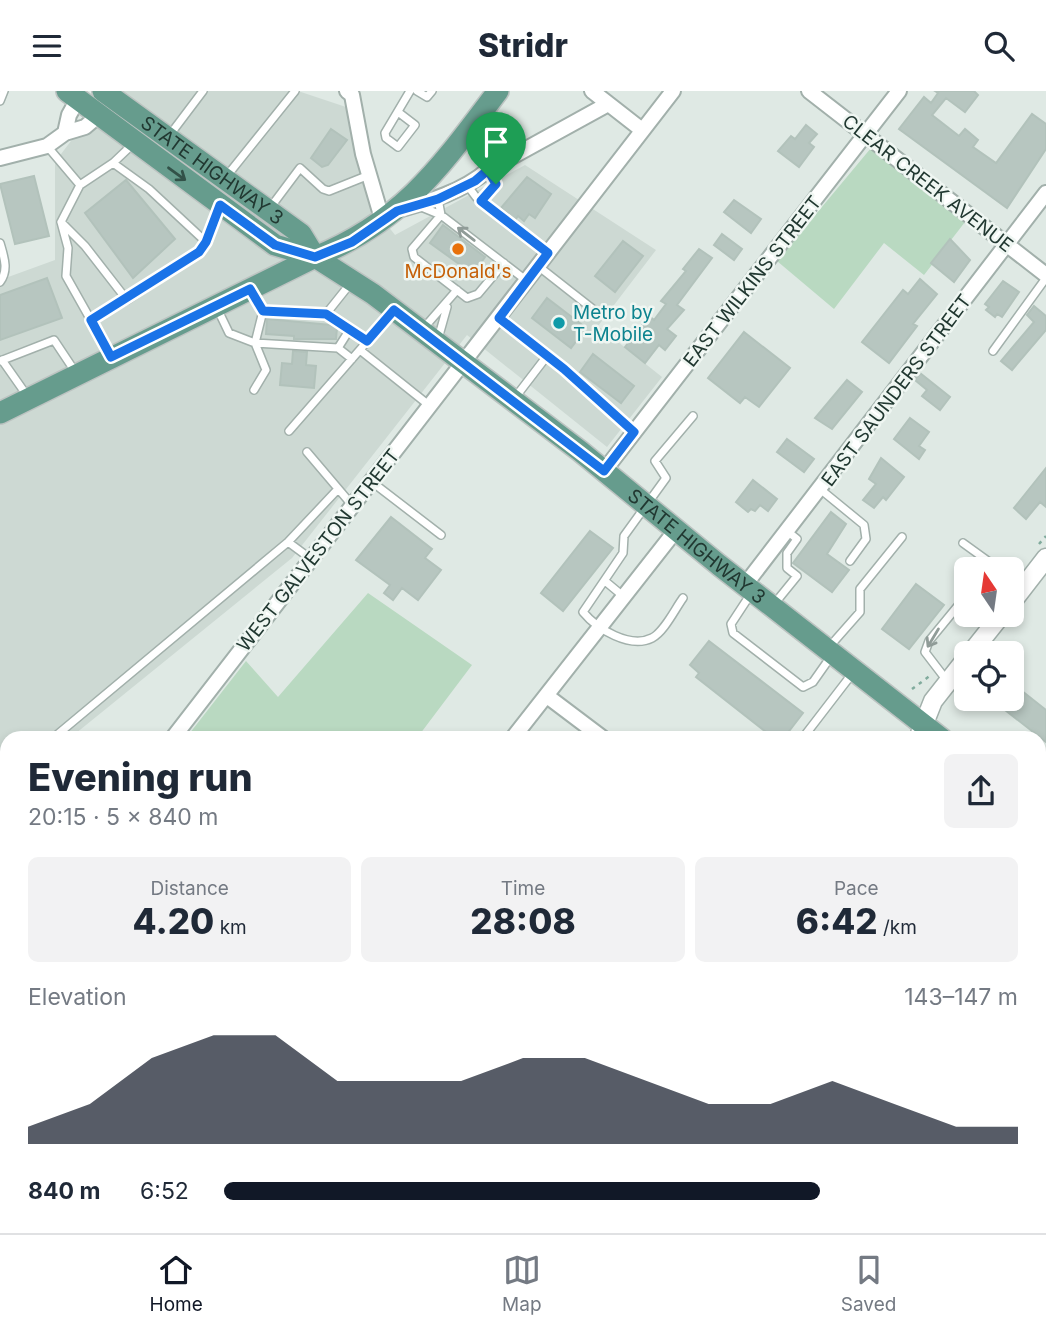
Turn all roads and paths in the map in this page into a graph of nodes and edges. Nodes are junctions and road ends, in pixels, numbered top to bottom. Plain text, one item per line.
1 (4, 91) edge
2 (203, 91) edge
3 (295, 91) edge
4 (347, 91) edge
5 (410, 91) edge
6 (418, 91) edge
7 (432, 91) edge
8 (498, 91) edge
9 (592, 91) edge
10 (673, 91) edge
11 (809, 91) edge
12 (899, 91) edge
13 (73, 95) edge
14 (105, 98) edge
15 (0, 101) edge
16 (608, 104) junction
17 (398, 112) junction
18 (642, 130) junction
19 (65, 133) junction
20 (865, 134) junction
21 (166, 139) junction
22 (134, 143) junction
23 (47, 146) junction
24 (0, 158) edge
25 (113, 163) junction
26 (488, 170) junction
27 (369, 175) junction
28 (224, 181) junction
29 (471, 183) junction
30 (80, 185) junction
31 (1046, 193) edge
32 (438, 199) junction
33 (481, 201) junction
34 (220, 205) junction
35 (268, 211) junction
36 (399, 213) junction
37 (441, 215) junction
38 (61, 222) junction
39 (206, 242) junction
40 (0, 243) edge
41 (1007, 244) junction
42 (548, 253) junction
43 (315, 257) junction
44 (504, 263) junction
45 (538, 266) junction
46 (1046, 277) edge
47 (352, 281) junction
48 (527, 281) junction
49 (0, 282) edge
50 (250, 289) junction
51 (457, 290) junction
52 (127, 300) junction
53 (449, 303) junction
54 (215, 306) junction
55 (394, 310) junction
56 (594, 310) dead end
57 (263, 311) junction
58 (326, 314) junction
59 (499, 318) junction
60 (91, 320) junction
61 (350, 330) junction
62 (430, 336) junction
63 (367, 341) junction
64 (255, 343) junction
65 (338, 348) junction
66 (360, 350) junction
67 (993, 351) dead end
68 (547, 356) junction
69 (111, 357) junction
70 (352, 359) junction
71 (1, 361) edge
72 (465, 362) junction
73 (77, 375) junction
74 (254, 390) dead end
75 (29, 398) junction
76 (513, 400) junction
77 (431, 406) junction
78 (0, 412) edge
79 (693, 416) dead end
80 (289, 432) dead end
81 (634, 432) junction
82 (307, 452) dead end
83 (604, 471) junction
84 (372, 482) junction
85 (338, 489) junction
86 (820, 489) junction
87 (353, 506) junction
88 (646, 506) junction
89 (676, 530) junction
90 (787, 531) junction
91 (441, 535) dead end
92 (902, 537) dead end
93 (288, 542) junction
94 (963, 543) dead end
95 (980, 557) edge
96 (1046, 558) edge
97 (312, 559) junction
98 (849, 561) dead end
99 (1024, 577) edge
100 (605, 581) junction
101 (749, 588) junction
102 (625, 597) junction
103 (683, 599) dead end
104 (772, 607) junction
105 (954, 610) edge
106 (992, 627) edge
107 (601, 628) junction
108 (981, 641) edge
109 (830, 652) junction
110 (855, 671) junction
111 (954, 674) edge
112 (948, 682) junction
113 (547, 695) junction
114 (920, 730) edge
115 (62, 731) edge
116 (178, 731) edge
117 (518, 731) edge
118 (594, 731) edge
119 (808, 731) edge

1 - 15 lane
2 - 21 lane
3 - 28 lane
4 - 27 street
5 - 17 lane
6 - 7 lane
8 - 36 main road
9 - 16 street
10 - 18 street, WEST GALVESTON STREET
11 - 20 street, CLEAR CREEK AVENUE
12 - 20 street, EAST WILKINS STREET
13 - 14 main road, STATE HIGHWAY 3
13 - 19 street
14 - 19 street
14 - 21 main road, STATE HIGHWAY 3
14 - 22 main road, STATE HIGHWAY 3
16 - 18 street
16 - 26 street
17 - 17 lane
18 - 42 street, WEST GALVESTON STREET
19 - 23 street
20 - 41 street, CLEAR CREEK AVENUE
20 - 81 street, EAST WILKINS STREET
21 - 28 main road, STATE HIGHWAY 3
22 - 25 lane
22 -> 34 main road, STATE HIGHWAY 3
23 - 24 street
23 - 30 lane
25 - 30 lane
25 - 39 lane
26 - 29 street
26 - 33 lane
27 - 35 lane
27 - 36 street
28 - 35 main road, STATE HIGHWAY 3
29 - 32 street
29 - 33 lane
30 - 38 lane
31 - 41 street, EAST SAUNDERS STREET
32 - 36 street
32 - 37 lane
33 - 42 lane
34 - 39 lane
34 - 43 main road, STATE HIGHWAY 3
35 - 43 main road, STATE HIGHWAY 3
36 - 37 lane
36 - 43 main road
44 -> 37 lane
37 - 51 lane
38 - 52 lane
38 - 60 lane
39 - 52 lane
40 - 49 lane
41 - 46 street, CLEAR CREEK AVENUE
41 - 86 street, EAST SAUNDERS STREET
42 - 45 street, WEST GALVESTON STREET
43 - 47 main road, STATE HIGHWAY 3
43 - 50 main road
44 - 48 lane
44 - 51 lane
45 - 48 street, WEST GALVESTON STREET
45 - 56 lane
46 - 67 lane
47 - 55 main road, STATE HIGHWAY 3
47 - 58 lane
48 - 59 street, WEST GALVESTON STREET
50 - 54 main road
50 - 57 lane
51 - 53 lane
52 - 60 lane
53 - 62 lane
53 - 62 lane
54 - 64 lane
54 - 69 main road
55 - 62 main road, STATE HIGHWAY 3
55 - 63 lane
57 - 58 lane
57 - 64 lane
58 - 61 lane
59 - 68 lane
59 - 72 street, WEST GALVESTON STREET
60 - 69 lane
61 - 63 lane
61 - 65 lane
62 - 72 main road, STATE HIGHWAY 3
63 - 66 lane
64 - 65 lane
64 - 74 lane
65 - 70 lane
66 - 70 lane
66 - 77 lane
68 - 76 lane
68 - 81 lane
69 - 73 main road
70 - 80 lane
71 - 73 lane
71 - 75 lane
72 - 76 main road, STATE HIGHWAY 3
72 - 77 street, WEST GALVESTON STREET
73 - 75 main road
75 - 78 main road
76 - 83 main road, STATE HIGHWAY 3
77 - 84 street, WEST GALVESTON STREET
79 - 88 lane
81 - 83 street, EAST WILKINS STREET
82 - 85 lane
83 - 88 main road, STATE HIGHWAY 3
84 - 87 street, WEST GALVESTON STREET
84 - 91 lane
85 - 87 lane
85 - 93 lane
86 - 90 street, EAST SAUNDERS STREET
86 - 98 lane
87 - 97 street, WEST GALVESTON STREET
88 - 89 main road, STATE HIGHWAY 3
88 - 100 lane
89 - 101 main road, STATE HIGHWAY 3
89 - 102 street
90 - 101 street, EAST SAUNDERS STREET
90 - 104 lane
92 - 109 lane
93 - 97 lane
93 - 115 lane
94 - 95 lane
96 - 99 street
97 - 116 street, WEST GALVESTON STREET
100 - 102 lane
100 - 107 lane
101 - 104 main road, STATE HIGHWAY 3
101 - 109 lane
102 - 107 street
103 - 107 lane
104 - 109 main road, STATE HIGHWAY 3
105 -> 112 lane
106 - 108 street
107 - 113 street
109 - 110 main road, STATE HIGHWAY 3
110 - 114 main road, STATE HIGHWAY 3
110 - 119 lane
111 - 112 street
112 - 114 street
113 - 117 street
113 - 118 street

